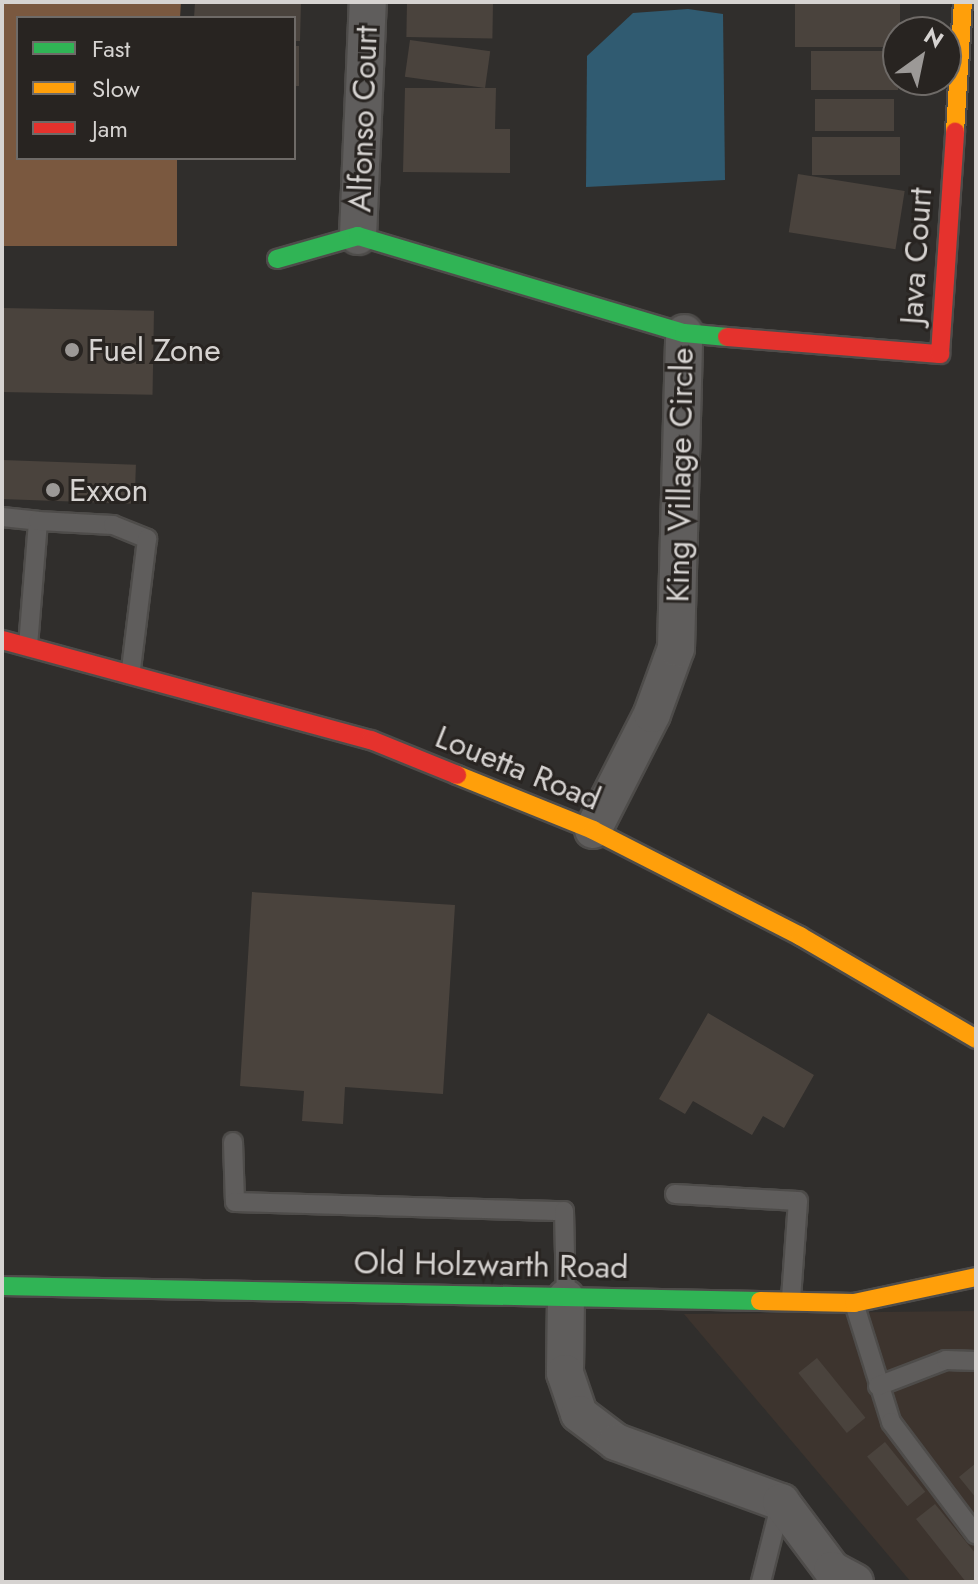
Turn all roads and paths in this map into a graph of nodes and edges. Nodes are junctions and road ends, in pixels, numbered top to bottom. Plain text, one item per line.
1 (368, 2) edge
2 (963, 2) edge
3 (358, 236) junction
4 (277, 259) dead end
5 (684, 333) junction
6 (2, 517) edge
7 (38, 521) junction
8 (2, 640) edge
9 (28, 646) junction
10 (131, 670) junction
11 (593, 830) junction
12 (976, 1039) edge
13 (233, 1142) dead end
14 (675, 1194) dead end
15 (976, 1277) edge
16 (2, 1286) edge
17 (566, 1298) junction
18 (791, 1298) junction
19 (854, 1303) junction
20 (976, 1361) edge
21 (878, 1386) junction
22 (781, 1502) junction
23 (976, 1535) edge
24 (839, 1578) edge
25 (761, 1582) edge

1 - 3 street, Alfonso Court
2 - 5 street, Java Court
3 - 4 street
3 - 5 street, King Village Circle
5 - 11 street, King Village Circle
6 - 7 lane
7 - 9 lane
7 - 10 lane
8 - 9 street, Louetta Road
9 - 10 street, Louetta Road
10 - 11 street, Louetta Road
11 - 12 street, Louetta Road
13 - 17 lane
14 - 18 lane
15 - 19 street, Old Holzwarth Road
16 - 17 street, Old Holzwarth Road
17 - 18 street, Old Holzwarth Road
17 - 22 street
18 - 19 street, Old Holzwarth Road
19 - 21 lane
20 - 21 lane
21 - 23 lane
22 - 24 street
22 - 25 lane

